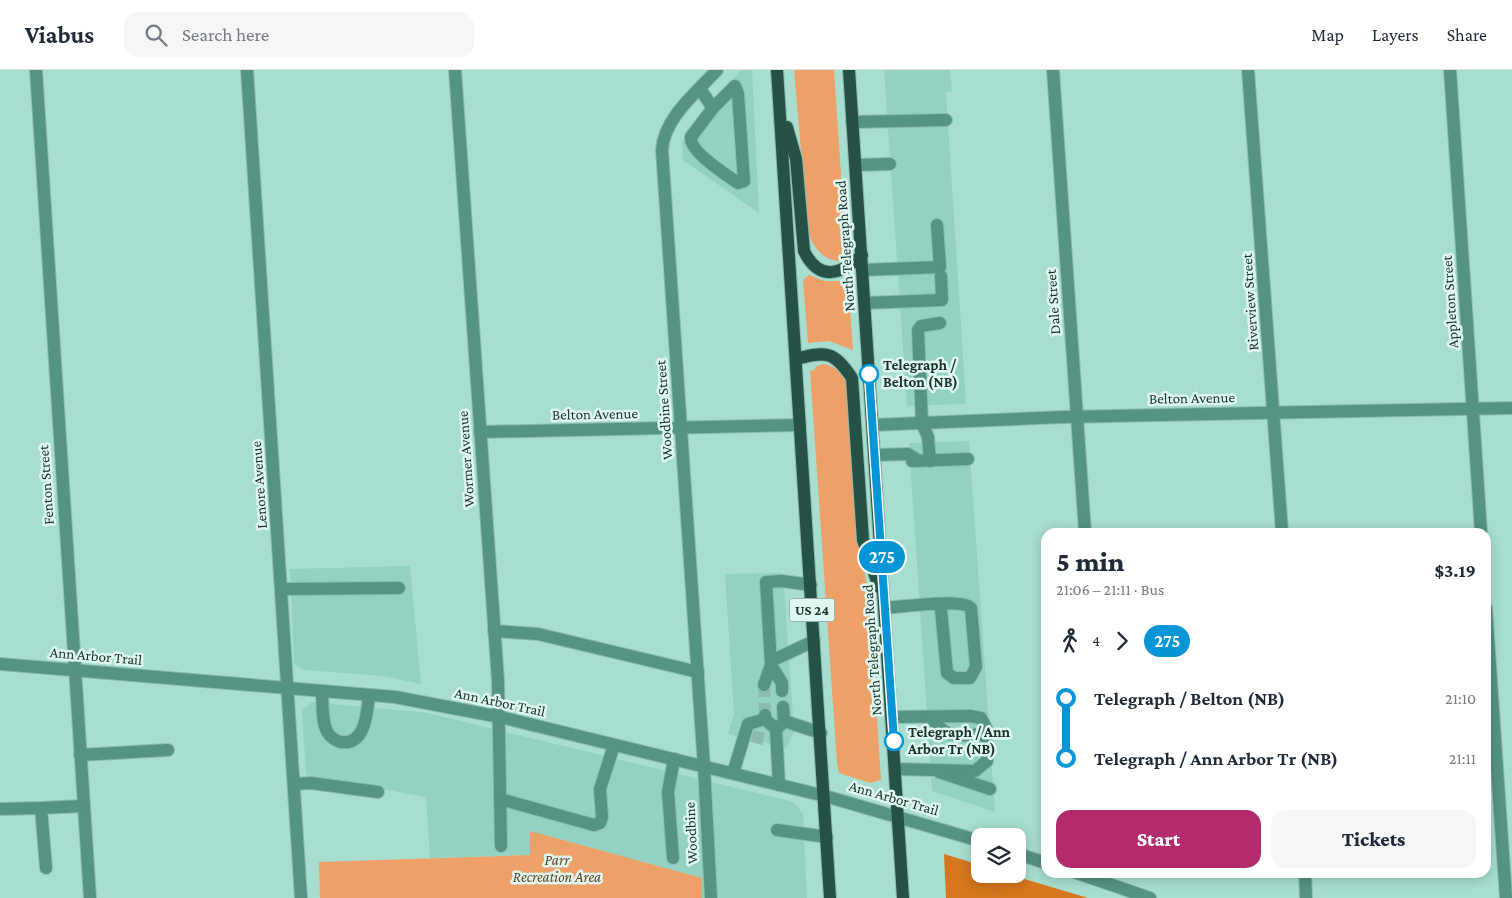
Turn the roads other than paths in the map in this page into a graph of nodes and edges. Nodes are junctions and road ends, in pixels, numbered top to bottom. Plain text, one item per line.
1 (36, 70) edge
2 (247, 70) edge
3 (454, 70) edge
4 (717, 70) edge
5 (777, 70) edge
6 (849, 70) edge
7 (1053, 70) edge
8 (1248, 70) edge
9 (1450, 70) edge
10 (700, 89) junction
11 (780, 100) junction
12 (713, 108) junction
13 (946, 120) dead end
14 (852, 122) junction
15 (890, 164) dead end
16 (856, 165) junction
17 (938, 225) dead end
18 (862, 255) junction
19 (862, 270) junction
20 (941, 276) dead end
21 (865, 303) junction
22 (940, 323) dead end
23 (796, 359) junction
24 (1512, 408) edge
25 (1473, 409) junction
26 (1274, 414) junction
27 (1078, 417) junction
28 (922, 423) junction
29 (800, 425) junction
30 (873, 425) junction
31 (682, 429) junction
32 (480, 432) junction
33 (875, 455) junction
34 (968, 459) dead end
35 (920, 461) junction
36 (1085, 528) edge
37 (1282, 528) edge
38 (1481, 528) edge
39 (811, 585) junction
40 (399, 588) dead end
41 (282, 589) junction
42 (938, 605) junction
43 (885, 606) junction
44 (494, 631) junction
45 (814, 641) junction
46 (771, 663) junction
47 (0, 664) edge
48 (74, 670) junction
49 (698, 672) junction
50 (1491, 680) edge
51 (764, 685) tunnel mouth
52 (287, 688) junction
53 (322, 691) junction
54 (782, 691) dead end
55 (369, 695) junction
56 (783, 707) dead end
57 (500, 717) junction
58 (931, 717) junction
59 (892, 718) junction
60 (780, 725) junction
61 (821, 733) junction
62 (986, 734) junction
63 (614, 744) junction
64 (168, 750) dead end
65 (80, 755) junction
66 (674, 759) junction
67 (704, 767) junction
68 (896, 769) junction
69 (932, 770) junction
70 (733, 773) junction
71 (294, 784) junction
72 (780, 785) junction
73 (990, 789) dead end
74 (378, 792) dead end
75 (825, 796) junction
76 (500, 799) junction
77 (83, 806) junction
78 (41, 808) junction
79 (0, 809) edge
80 (899, 816) junction
81 (777, 830) dead end
82 (827, 837) junction
83 (971, 838) edge
84 (501, 846) dead end
85 (1026, 857) edge
86 (673, 858) dead end
87 (1041, 861) edge
88 (46, 868) dead end
89 (1107, 878) edge
90 (1305, 878) edge
91 (90, 898) edge
92 (301, 898) edge
93 (711, 898) edge
94 (830, 898) edge
95 (903, 898) edge
96 (1150, 898) edge
97 (1306, 898) edge
98 (1506, 898) edge

1 - 48 street, Fenton Street
2 - 41 street, Lenore Avenue
3 - 32 street, Wormer Avenue
4 - 10 street, Woodbine Street
5 - 11 main road, US 24
6 - 14 main road, North Telegraph Road
7 - 27 street, Dale Street
8 - 26 street, Riverview Street
9 - 25 street, Appleton Street
10 - 12 street
10 - 31 street, Woodbine Street
11 - 18 main road
11 - 23 main road, US 24
12 - 12 street
13 - 14 street
14 - 16 main road, North Telegraph Road
15 - 16 street
16 - 18 main road, North Telegraph Road
17 - 19 street
18 - 19 main road, North Telegraph Road
19 - 21 main road, North Telegraph Road
20 - 21 street
21 - 30 main road, North Telegraph Road
22 - 28 street
23 - 29 main road, US 24
23 - 43 main road
24 - 25 street, Belton Avenue
25 - 26 street, Belton Avenue
25 - 38 street, Appleton Street
26 - 27 street, Belton Avenue
26 - 37 street, Riverview Street
27 - 28 street, Belton Avenue
27 - 36 street, Dale Street
28 - 30 street, Belton Avenue
28 - 35 street
29 - 31 street, Belton Avenue
29 - 39 main road, US 24
30 - 33 main road, North Telegraph Road
31 - 32 street, Belton Avenue
31 - 49 street, Woodbine Street
32 - 44 street, Wormer Avenue
33 - 35 street
33 - 43 main road, North Telegraph Road
34 - 35 street
39 - 45 main road, US 24
39 - 46 street
40 - 41 street
41 - 52 street, Lenore Avenue
42 - 42 street
42 - 43 street
43 - 59 main road, North Telegraph Road
44 - 49 street
44 - 57 street, Wormer Avenue
45 - 46 street
45 - 61 main road, US 24
46 - 51 street
46 - 54 street
47 - 48 street, Ann Arbor Trail
48 - 52 street, Ann Arbor Trail
48 - 65 street, Fenton Street
49 - 67 street, Woodbine Street
50 - 98 street
52 - 53 street, Ann Arbor Trail
52 - 71 street, Lenore Avenue
53 - 55 street, Ann Arbor Trail
53 - 55 street
55 - 57 street, Ann Arbor Trail
56 - 60 street
57 - 63 street, Ann Arbor Trail
57 - 76 street, Wormer Avenue
58 - 59 street
58 - 62 street
58 - 62 street
59 - 68 main road, North Telegraph Road
60 - 61 street
60 - 70 street
60 - 72 street
61 - 75 main road, US 24
62 - 69 street
63 - 66 street, Ann Arbor Trail
63 - 76 street
64 - 65 street
65 - 77 street, Fenton Street
66 - 67 street, Ann Arbor Trail
66 - 86 street
67 - 70 street, Ann Arbor Trail
67 - 93 street, Woodbine
68 - 69 street
68 - 80 main road, North Telegraph Road
69 - 73 street
70 - 72 street, Ann Arbor Trail
71 - 74 street
71 - 92 street, Lenore Avenue
72 - 75 street, Ann Arbor Trail
75 - 80 street, Ann Arbor Trail
75 - 82 main road, US 24
76 - 84 street, Wormer Avenue
77 - 78 street
77 - 91 street, Fenton Street
78 - 79 street
78 - 88 street
80 - 83 street, Ann Arbor Trail
80 - 95 main road, North Telegraph Road
81 - 82 street
82 - 94 main road, US 24
85 - 87 street
89 - 96 street
90 - 97 street

